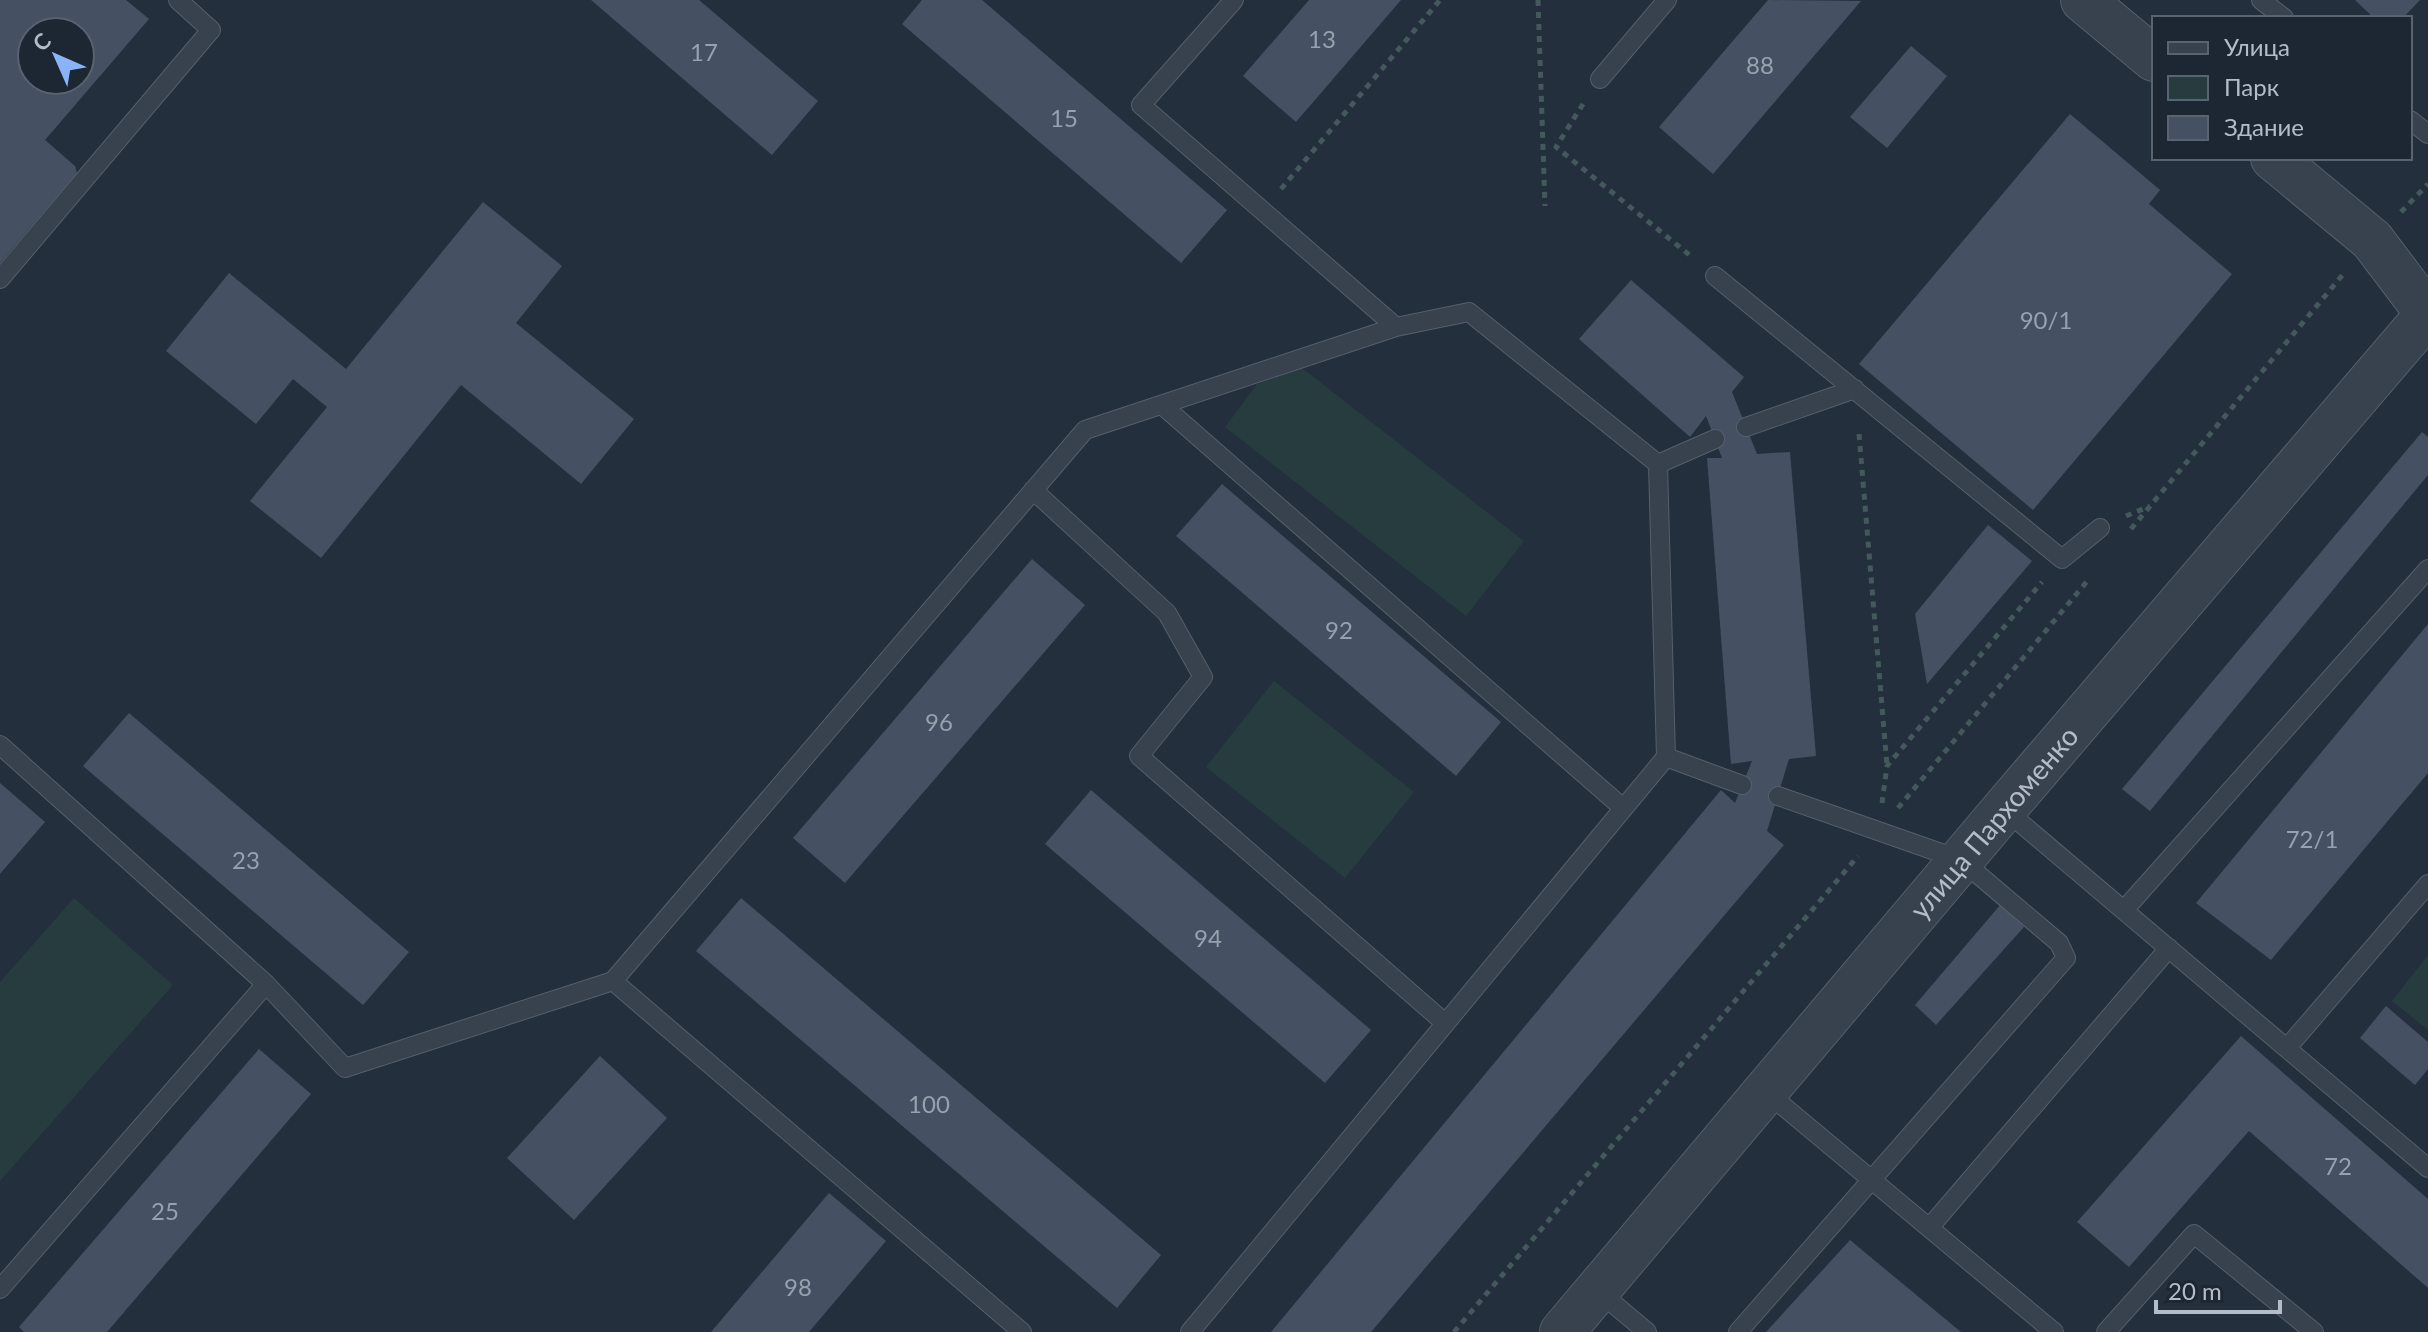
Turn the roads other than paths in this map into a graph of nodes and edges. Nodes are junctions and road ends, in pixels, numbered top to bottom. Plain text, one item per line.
1 (178, 0) edge
2 (1234, 0) edge
3 (1667, 0) edge
4 (2083, 0) edge
5 (2261, 0) edge
6 (2281, 16) edge
7 (2152, 57) edge
8 (1600, 79) road end
9 (2412, 122) edge
10 (2428, 134) edge
11 (2275, 160) edge
12 (1715, 276) road end
13 (0, 279) edge
14 (2428, 314) edge
15 (1396, 327) junction
16 (1855, 389) junction
17 (1162, 405) junction
18 (1746, 427) dead end
19 (1715, 439) dead end
20 (1658, 464) junction
21 (1033, 490) junction
22 (2100, 528) dead end
23 (2428, 569) edge
24 (0, 745) edge
25 (1666, 757) junction
26 (1742, 785) dead end
27 (1778, 796) dead end
28 (1623, 808) junction
29 (2004, 809) junction
30 (1961, 860) junction
31 (2428, 884) edge
32 (2124, 910) junction
33 (2169, 948) junction
34 (613, 981) junction
35 (266, 984) junction
36 (1445, 1023) junction
37 (2287, 1048) junction
38 (1765, 1091) junction
39 (2428, 1168) edge
40 (1872, 1180) junction
41 (1929, 1228) junction
42 (0, 1289) edge
43 (1597, 1290) junction
44 (1022, 1332) edge
45 (1190, 1332) edge
46 (1562, 1332) edge
47 (1647, 1332) edge
48 (1738, 1332) edge
49 (2054, 1332) edge
50 (2106, 1332) edge
51 (2314, 1332) edge

1 - 13 lane
2 - 15 lane
3 - 8 lane
4 - 7 street
5 - 6 lane
9 - 10 lane
11 - 14 street
12 - 16 lane
14 - 29 street, улица Пархоменко
15 - 17 lane
15 - 20 lane
16 - 18 lane
16 - 22 lane
17 - 21 lane
17 - 28 lane
19 - 20 lane
20 - 25 lane
21 - 34 lane
21 - 36 lane
23 - 32 lane
24 - 35 lane
25 - 26 lane
25 - 28 lane
27 - 30 lane
28 - 36 lane
29 - 30 street, улица Пархоменко
29 - 32 lane
30 - 38 street, улица Пархоменко
30 - 40 lane
31 - 37 lane
32 - 33 lane
33 - 37 lane
33 - 41 lane
34 - 35 lane
34 - 44 lane
35 - 42 lane
36 - 45 lane
37 - 39 lane
38 - 40 lane
38 - 43 street, улица Пархоменко
40 - 41 lane
40 - 48 lane
41 - 49 lane
43 - 46 street, улица Пархоменко
43 - 47 lane
50 - 51 lane

